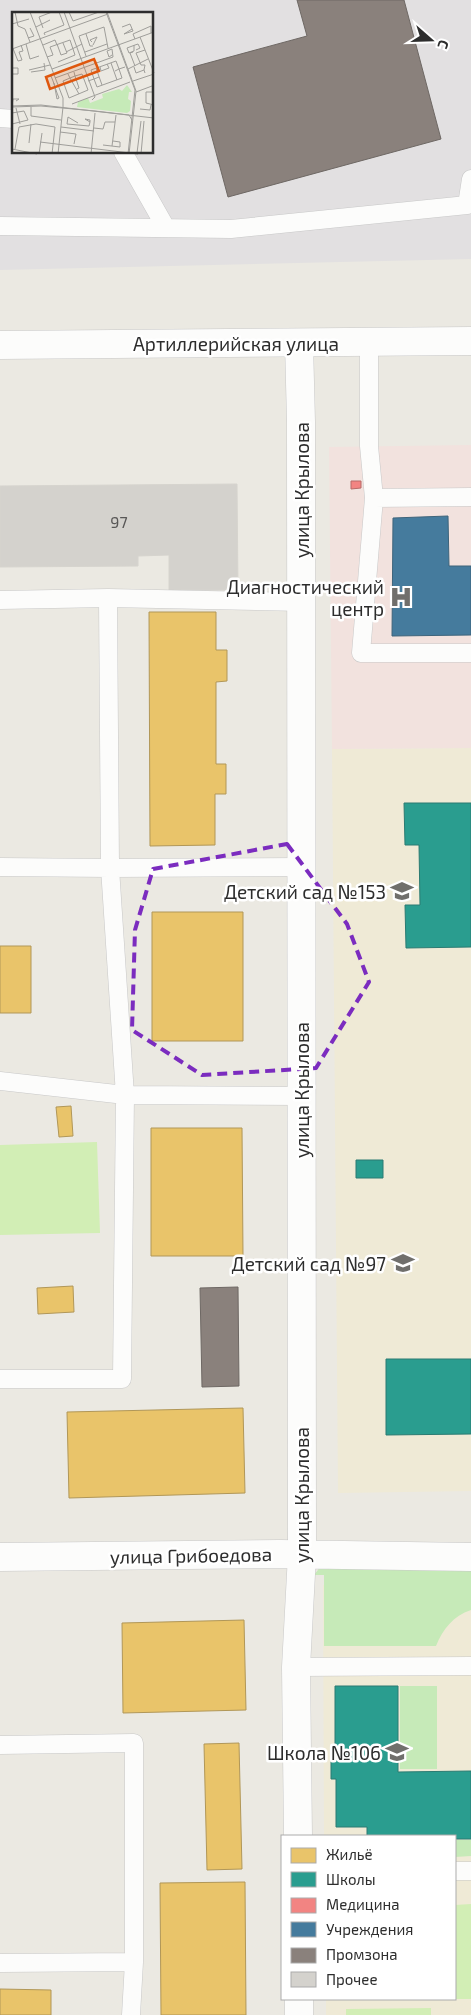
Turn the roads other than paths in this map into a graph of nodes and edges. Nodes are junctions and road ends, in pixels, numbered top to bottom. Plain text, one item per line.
1 (124, 154) edge
2 (471, 179) edge
3 (469, 206) edge
4 (0, 226) edge
5 (166, 228) junction
6 (471, 341) edge
7 (370, 342) junction
8 (299, 343) junction
9 (0, 345) edge
10 (471, 497) edge
11 (374, 498) junction
12 (108, 598) junction
13 (0, 600) edge
14 (302, 602) junction
15 (471, 653) edge
16 (0, 866) edge
17 (302, 867) junction
18 (110, 868) junction
19 (0, 1080) edge
20 (125, 1095) junction
21 (301, 1096) junction
22 (0, 1379) edge
23 (302, 1554) junction
24 (0, 1557) edge
25 (471, 1557) edge
26 (471, 1666) edge
27 (296, 1667) junction
28 (0, 1745) edge
29 (298, 1835) edge
30 (456, 1871) edge
31 (471, 1871) edge
32 (134, 1962) junction
33 (0, 1963) edge
34 (299, 2000) edge
35 (132, 2015) edge
36 (299, 2015) edge

1 - 5 lane
2 - 3 lane
3 - 5 lane
4 - 5 lane
6 - 7 street, Артиллерийская улица
7 - 8 street, Артиллерийская улица
7 - 11 lane
8 - 9 street, Артиллерийская улица
8 - 14 street, улица Крылова
10 - 11 lane
11 - 15 lane
12 - 13 lane
12 - 14 lane
12 - 18 lane
14 - 17 street, улица Крылова
16 - 18 lane
17 - 18 lane
17 - 21 street, улица Крылова
18 - 20 lane
19 - 20 lane
20 - 21 lane
20 - 22 lane
21 - 23 street, улица Крылова
23 - 24 street, улица Грибоедова
23 - 25 street, улица Грибоедова
23 - 27 street, улица Крылова
26 - 27 lane
27 - 29 street, улица Крылова
28 - 32 lane
30 - 31 lane
32 - 33 lane
32 - 35 lane
34 - 36 street

